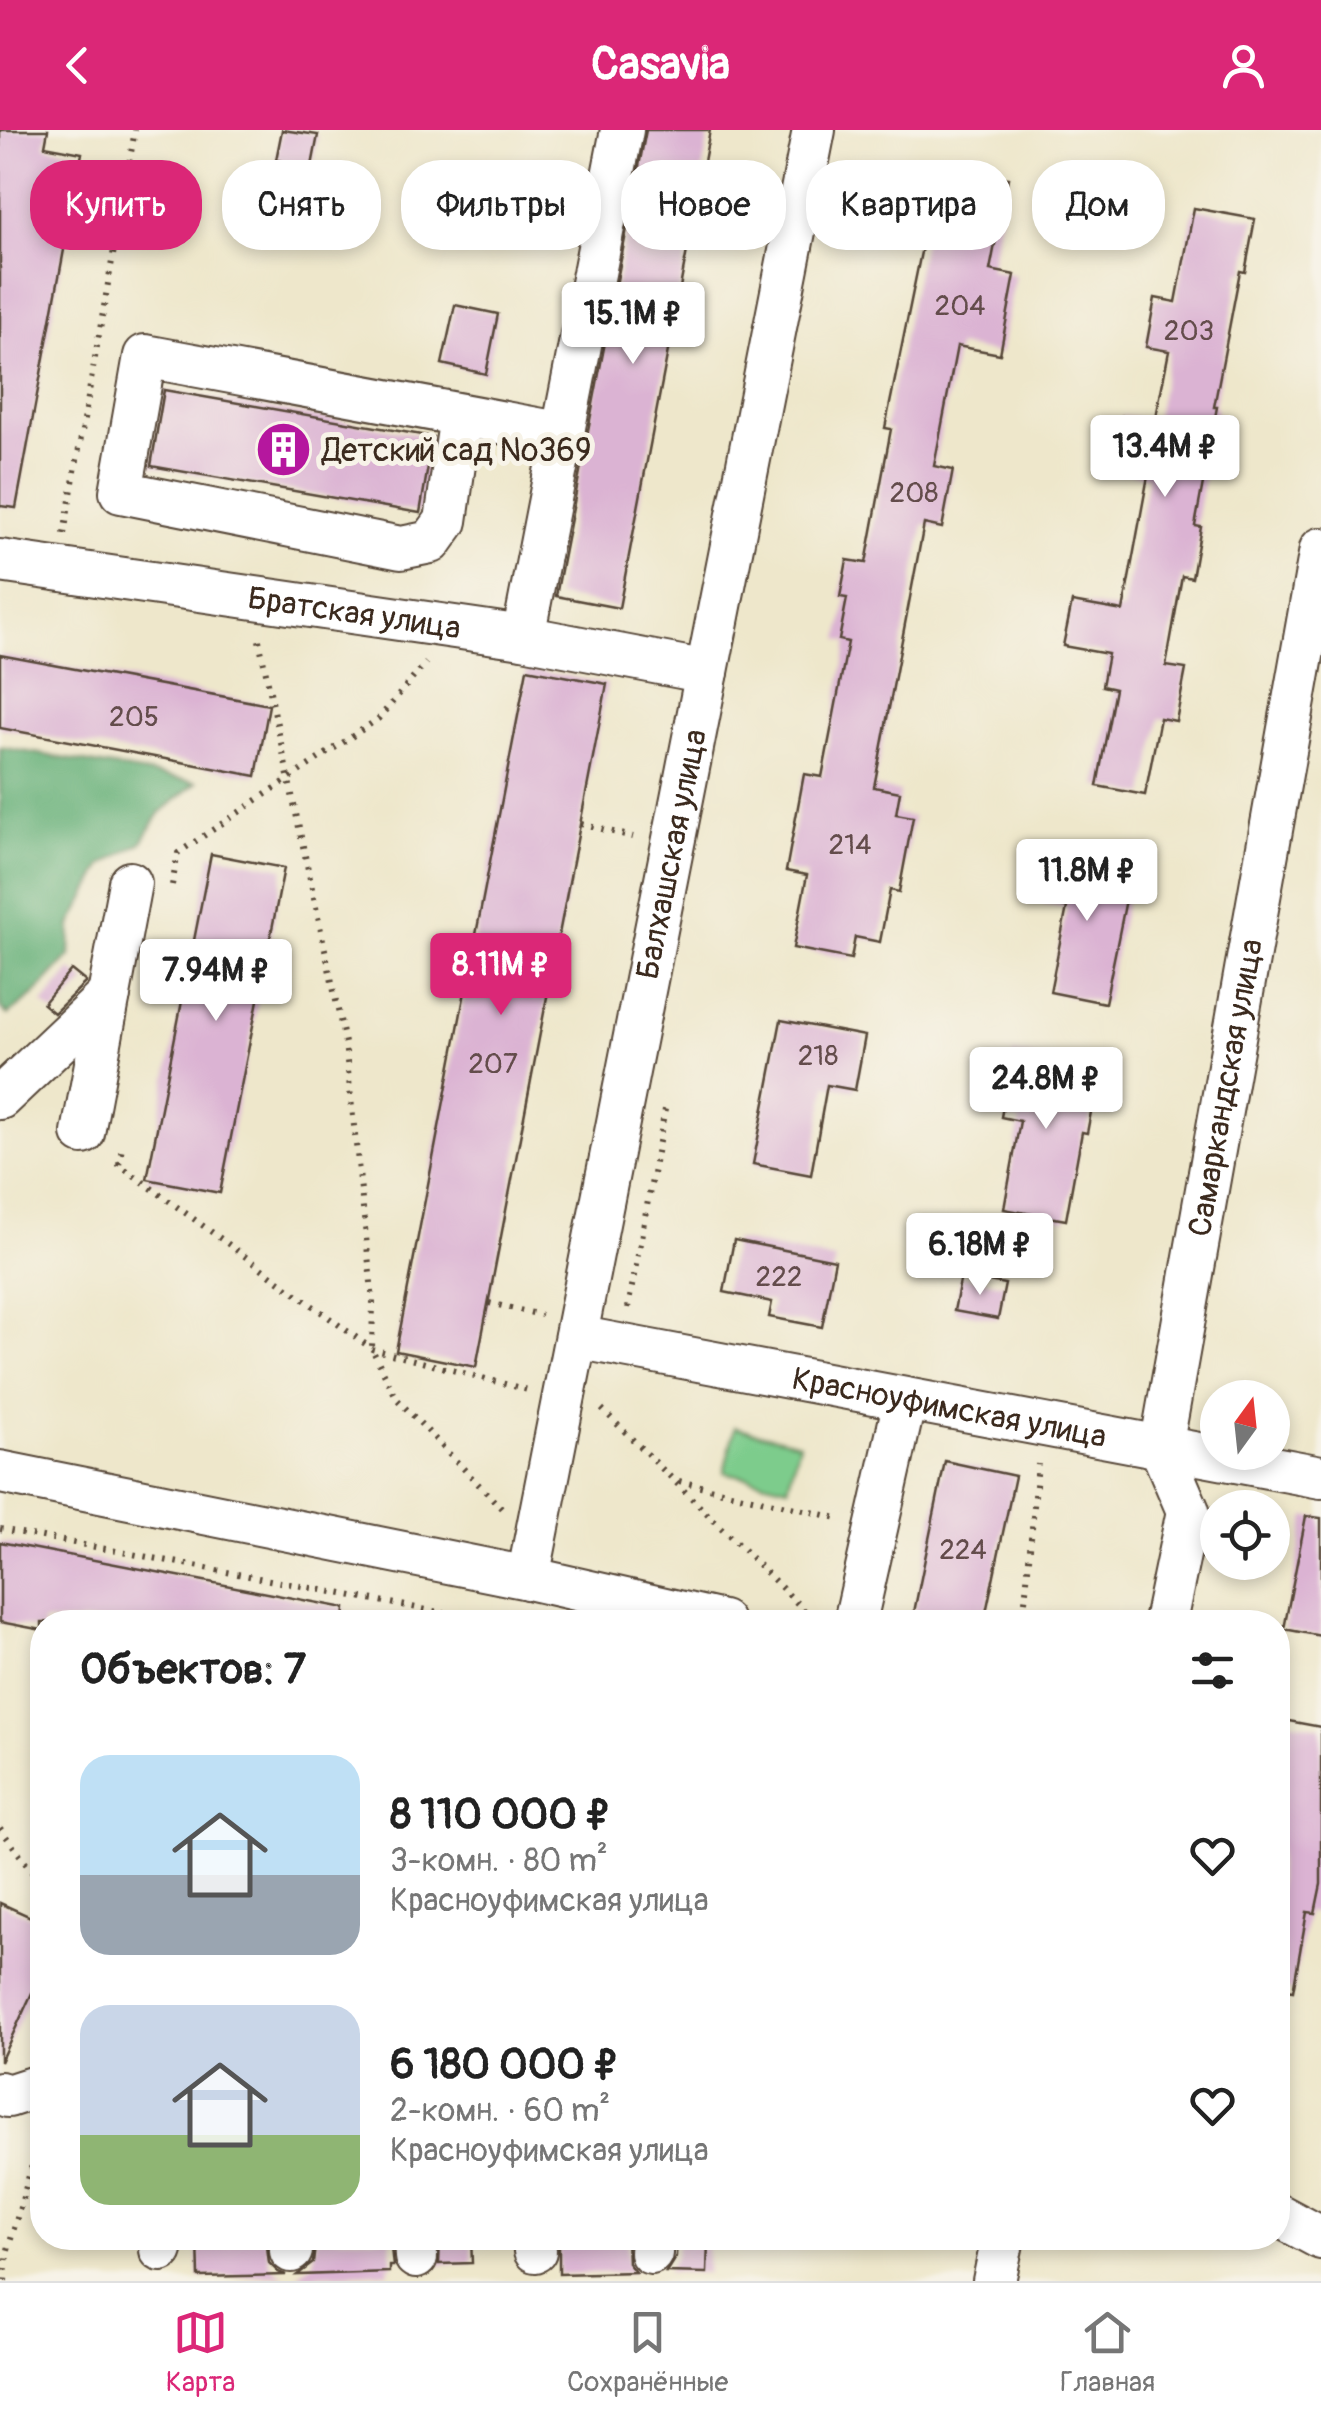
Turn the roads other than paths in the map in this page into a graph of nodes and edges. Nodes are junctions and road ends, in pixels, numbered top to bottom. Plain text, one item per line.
1 (622, 130) edge
2 (814, 130) edge
3 (462, 415) junction
4 (564, 434) junction
5 (1321, 549) edge
6 (0, 561) edge
7 (524, 637) junction
8 (707, 672) junction
9 (150, 888) road end
10 (108, 995) junction
11 (0, 1098) edge
12 (103, 1139) road end
13 (560, 1326) junction
14 (905, 1400) junction
15 (1162, 1448) junction
16 (0, 1472) edge
17 (1321, 1477) edge
18 (531, 1561) junction
19 (684, 1610) edge
20 (857, 1610) edge
21 (1168, 1610) edge
22 (30, 2089) edge
23 (0, 2093) edge
24 (1290, 2221) edge
25 (1321, 2238) edge
26 (1000, 2250) edge
27 (994, 2281) edge

1 - 4 street
2 - 8 street, Балхашская улица
3 - 3 street
3 - 4 street
4 - 7 street
5 - 15 street, Самаркандская улица
6 - 7 street, Братская улица
7 - 8 street, Братская улица
8 - 13 street, Балхашская улица
9 - 10 street
10 - 11 street
10 - 12 street
13 - 14 street, Красноуфимская улица
13 - 18 street, Балхашская улица
14 - 15 street, Красноуфимская улица
14 - 20 street
15 - 17 street, Красноуфимская улица
15 - 21 street
16 - 18 street
18 - 19 street
22 - 23 street
24 - 25 street
26 - 27 street

